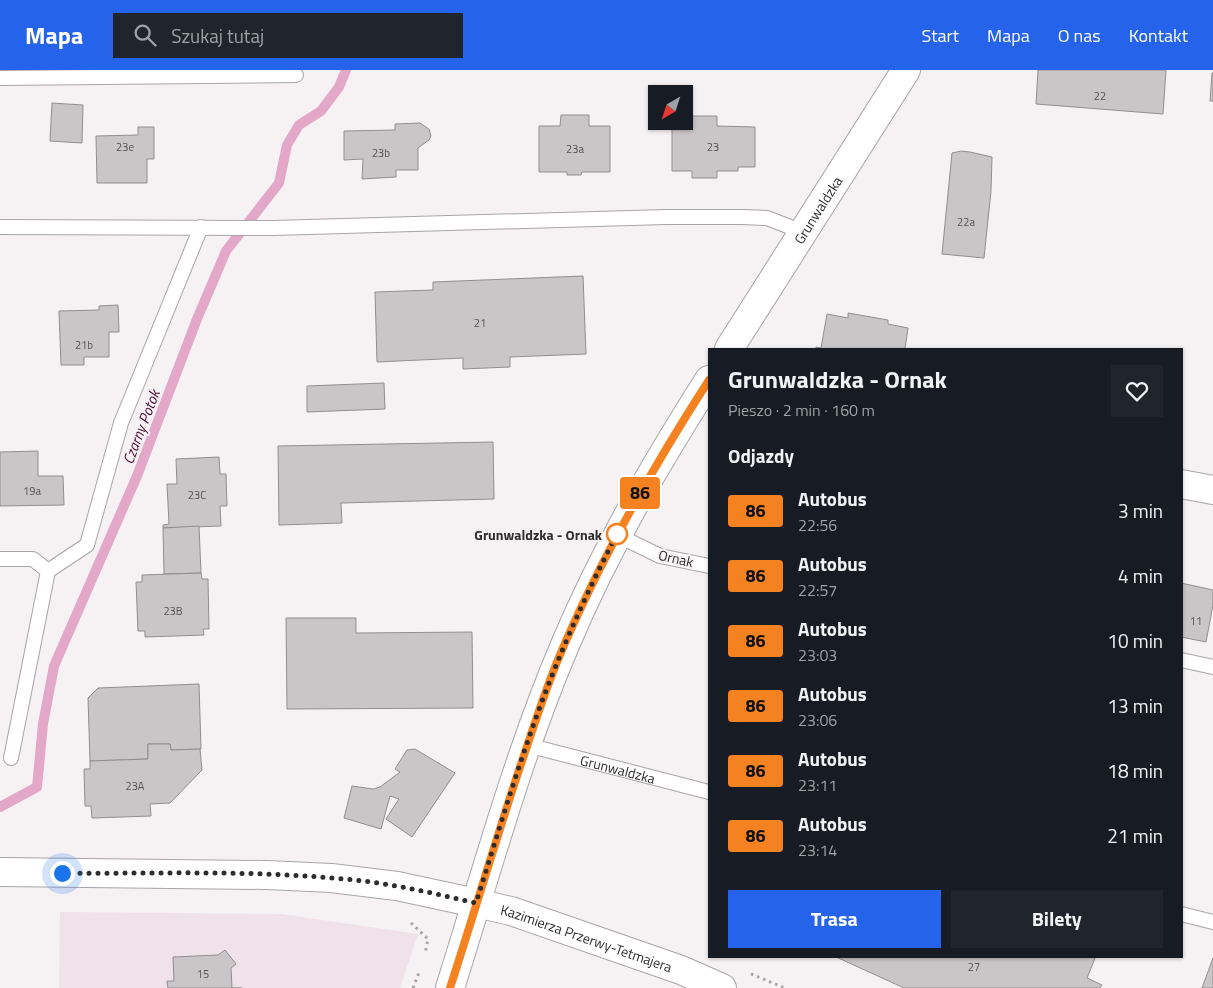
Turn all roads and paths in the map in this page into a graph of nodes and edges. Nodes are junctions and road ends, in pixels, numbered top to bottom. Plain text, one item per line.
1 (906, 70) edge
2 (296, 75) dead end
3 (0, 78) edge
4 (0, 227) edge
5 (201, 227) junction
6 (803, 232) junction
7 (730, 348) edge
8 (704, 397) edge
9 (1183, 484) edge
10 (1213, 490) edge
11 (617, 535) junction
12 (0, 559) edge
13 (708, 566) edge
14 (48, 571) junction
15 (1183, 660) edge
16 (1213, 667) edge
17 (527, 745) junction
18 (11, 758) dead end
19 (708, 792) edge
20 (4, 872) edge
21 (476, 903) junction
22 (1183, 914) edge
23 (407, 920) dead end
24 (1213, 922) edge
25 (424, 958) dead end
26 (421, 966) dead end
27 (413, 988) edge
28 (450, 988) edge
29 (722, 988) edge

1 - 6 street, Grunwaldzka
2 - 3 lane
4 - 5 lane
5 - 6 lane
5 - 14 lane
6 - 7 street, Grunwaldzka
8 - 11 street
9 - 10 street
11 - 13 lane, Ornak
11 - 17 street
12 - 14 lane
14 - 18 lane
15 - 16 lane
17 - 19 lane, Grunwaldzka
17 - 21 street
20 - 21 street, Kazimierza Przerwy-Tetmajera
21 - 28 street
21 - 29 street, Kazimierza Przerwy-Tetmajera
22 - 24 lane
23 - 25 path
26 - 27 path

